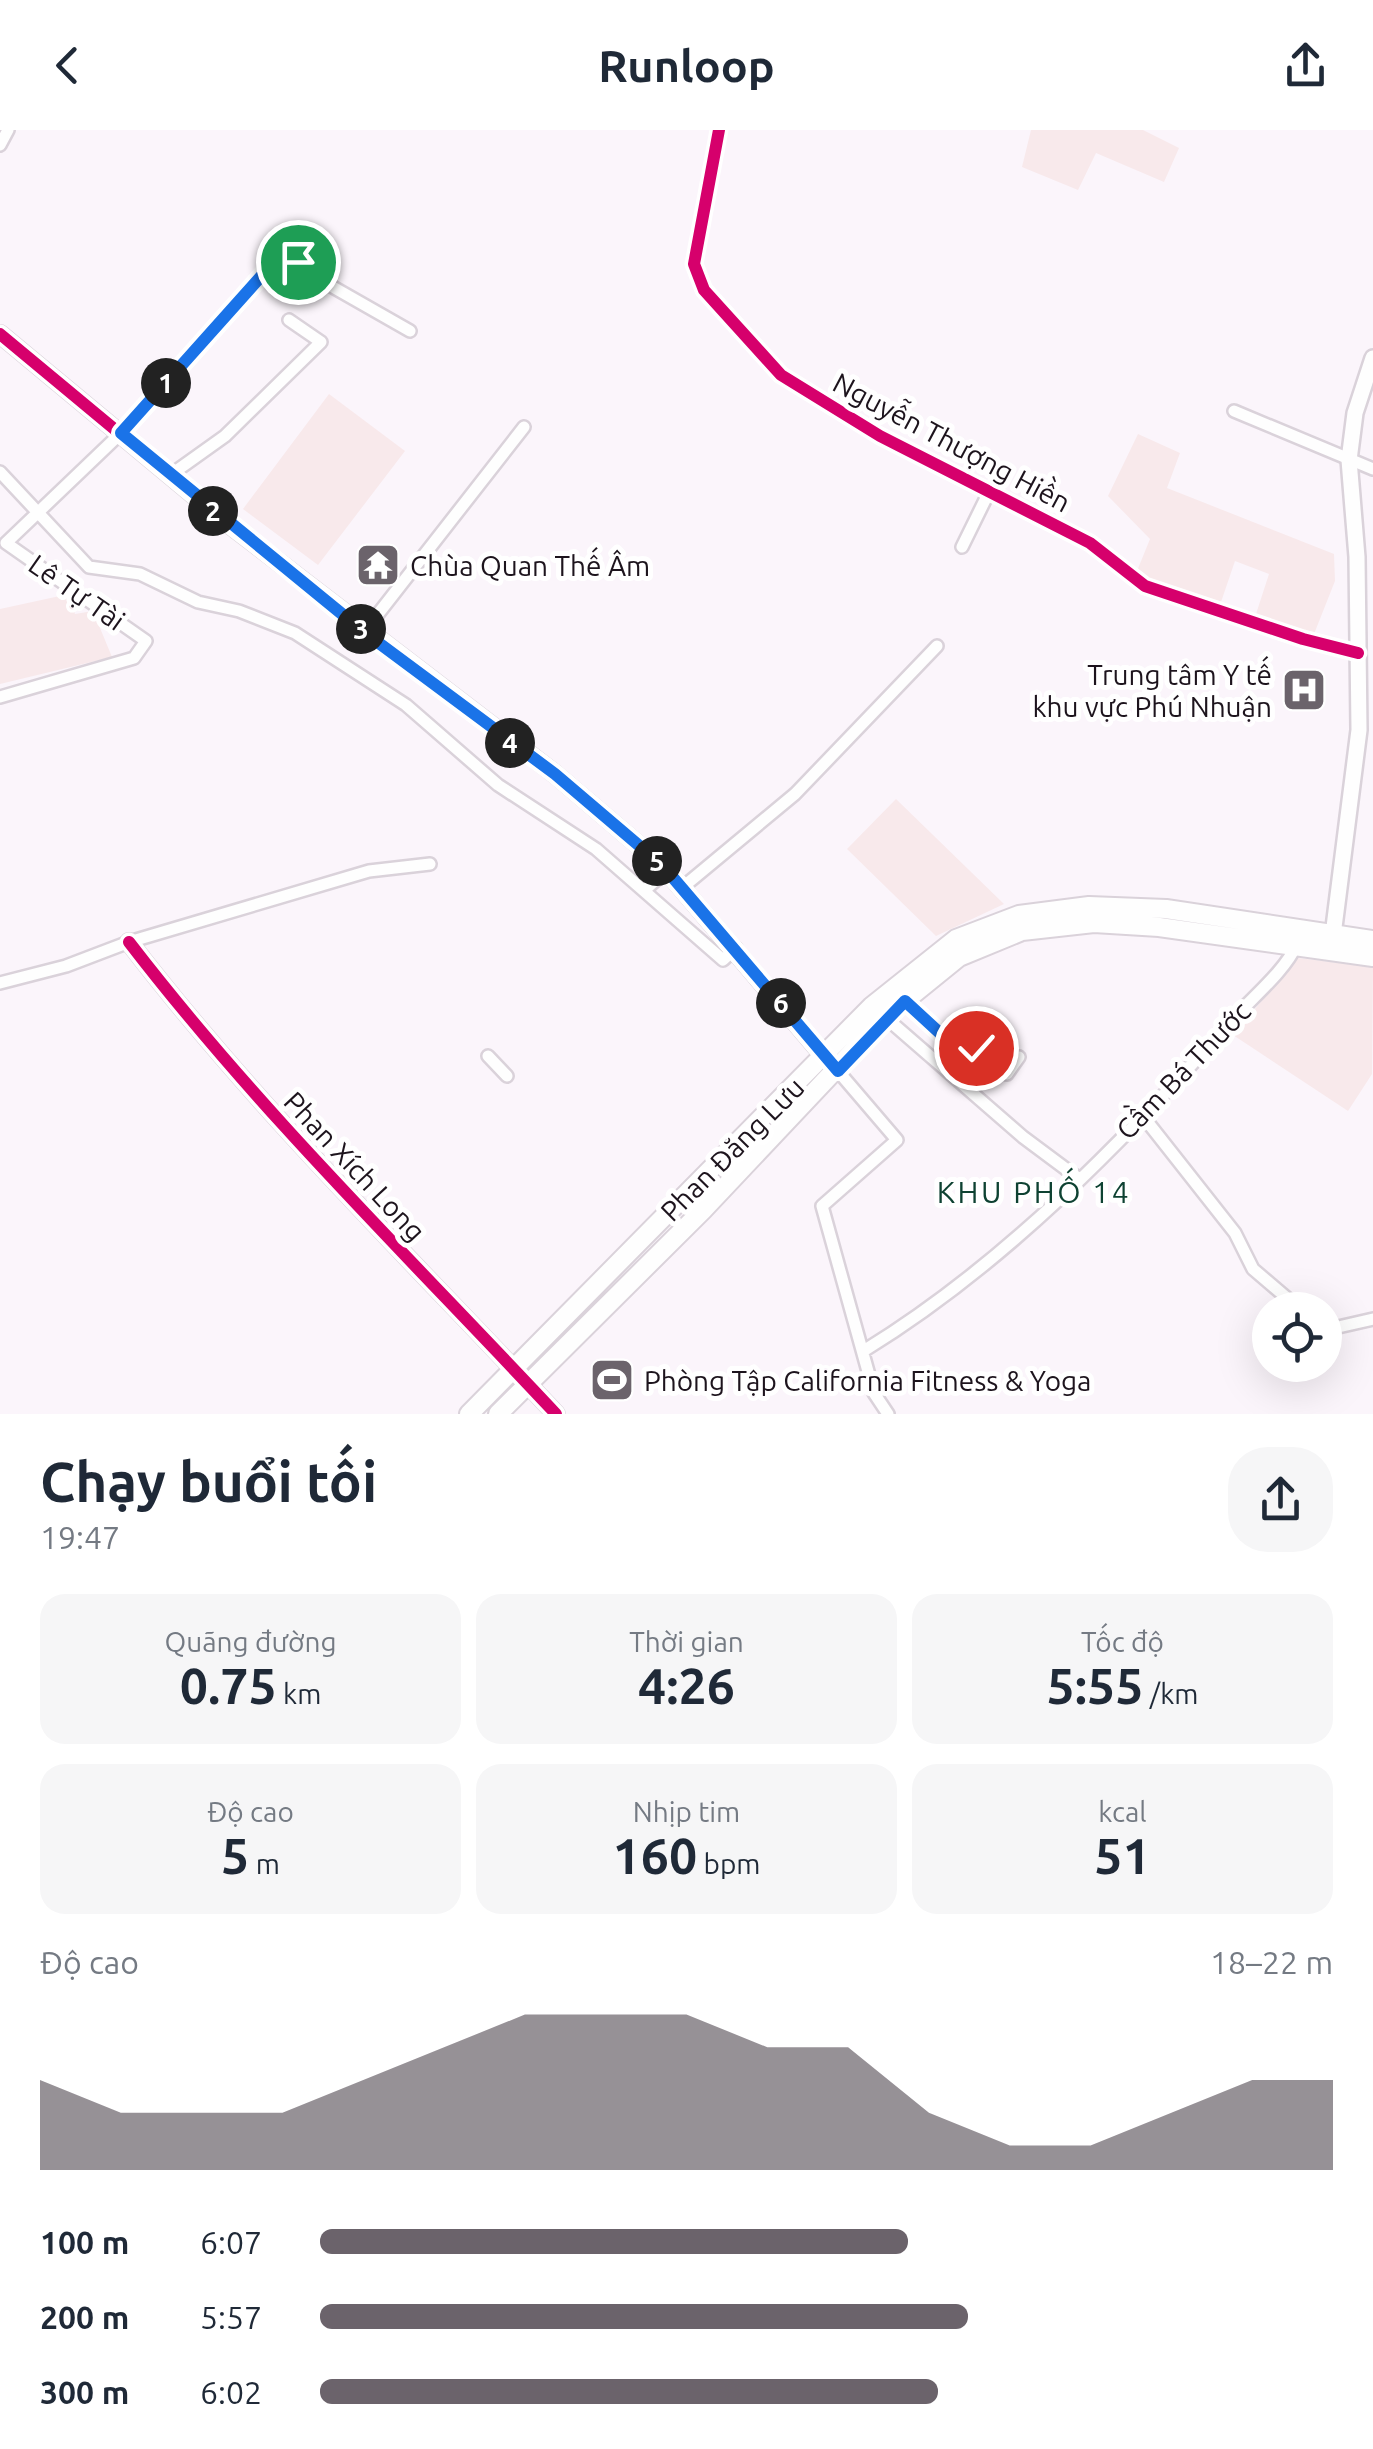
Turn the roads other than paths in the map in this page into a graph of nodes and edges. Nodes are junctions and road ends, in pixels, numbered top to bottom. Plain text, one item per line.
1 (8, 130) edge
2 (719, 130) edge
3 (0, 145) edge
4 (289, 320) dead end
5 (410, 331) dead end
6 (0, 334) edge
7 (1373, 358) edge
8 (1234, 411) dead end
9 (524, 428) dead end
10 (121, 433) junction
11 (1349, 460) junction
12 (1373, 469) edge
13 (0, 472) edge
14 (169, 476) junction
15 (989, 492) junction
16 (37, 512) junction
17 (962, 547) dead end
18 (364, 632) junction
19 (936, 646) dead end
20 (1358, 652) junction
21 (0, 698) edge
22 (430, 864) dead end
23 (667, 870) junction
24 (683, 887) junction
25 (646, 889) junction
26 (700, 905) junction
27 (682, 921) junction
28 (1297, 939) junction
29 (1373, 940) edge
30 (129, 942) junction
31 (1332, 944) junction
32 (736, 948) junction
33 (1373, 957) edge
34 (0, 983) edge
35 (905, 1001) junction
36 (885, 1017) junction
37 (488, 1056) dead end
38 (824, 1056) junction
39 (1019, 1057) dead end
40 (838, 1071) junction
41 (507, 1076) dead end
42 (1142, 1115) junction
43 (1078, 1178) junction
44 (1280, 1292) edge
45 (1373, 1319) edge
46 (1342, 1326) edge
47 (865, 1350) junction
48 (514, 1368) junction
49 (530, 1386) junction
50 (469, 1414) edge
51 (498, 1414) edge
52 (556, 1414) edge
53 (888, 1414) edge

1 - 3 street
2 - 15 street, Nguyễn Thượng Hiền
4 - 14 street
5 - 10 street, Lê Tự Tài
6 - 10 street
7 - 11 street
8 - 11 street
9 - 18 street
10 - 14 street
10 - 16 street, Lê Tự Tài
11 - 12 street
11 - 20 street
13 - 16 street
14 - 18 street
15 - 17 street
15 - 20 street, Nguyễn Thượng Hiền
16 - 21 street, Lê Tự Tài
16 - 25 street
18 - 23 street
19 - 24 street
20 - 31 street
22 - 30 street
23 - 24 street
23 - 25 street
24 - 26 street
25 - 27 street
26 - 27 street
26 - 32 street
27 - 32 street
28 - 31 main road, Phan Đăng Lưu
28 - 35 main road, Phan Đăng Lưu
28 - 38 main road, Phan Đăng Lưu
28 - 42 street, Cầm Bá Thước
29 - 31 main road, Phan Đăng Lưu
30 - 34 street
30 - 48 street, Phan Xích Long
31 - 33 main road, Phan Đăng Lưu
32 - 38 street
35 - 36 main road, Phan Đăng Lưu
35 - 39 street
36 - 40 main road, Phan Đăng Lưu
36 - 43 street
37 - 41 street
38 - 40 main road
38 - 48 main road, Phan Đăng Lưu
40 - 47 street
40 - 49 main road, Phan Đăng Lưu
42 - 43 street, Cầm Bá Thước
42 - 44 street
43 - 47 street, Cầm Bá Thước
45 - 46 street
47 - 53 street
48 - 49 street, Phan Xích Long
48 - 50 main road, Phan Đăng Lưu
49 - 51 main road, Phan Đăng Lưu
49 - 52 street, Phan Xích Long

